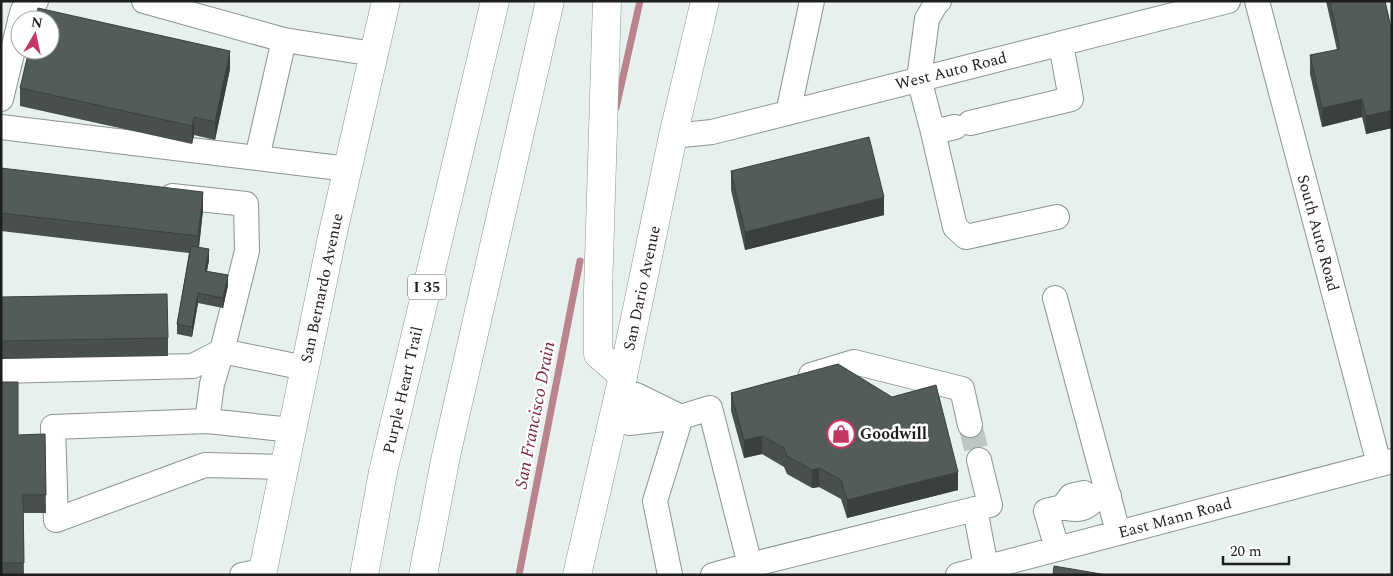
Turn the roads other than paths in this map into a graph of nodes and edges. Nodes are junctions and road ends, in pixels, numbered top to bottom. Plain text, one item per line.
1 (36, 1) edge
2 (144, 1) edge
3 (386, 1) edge
4 (495, 1) edge
5 (550, 1) edge
6 (607, 1) edge
7 (706, 1) edge
8 (812, 1) edge
9 (939, 1) edge
10 (1228, 1) edge
11 (1257, 1) edge
12 (23, 10) edge
13 (284, 40) junction
14 (1061, 44) junction
15 (374, 54) junction
16 (10, 60) edge
17 (919, 80) junction
18 (1, 99) edge
19 (788, 113) junction
20 (1, 127) edge
21 (953, 128) junction
22 (673, 136) junction
23 (257, 158) junction
24 (348, 169) junction
25 (148, 194) edge
26 (1057, 217) dead end
27 (1055, 298) dead end
28 (222, 351) junction
29 (304, 368) junction
30 (1, 371) edge
31 (623, 376) junction
32 (791, 382) edge
33 (622, 405) junction
34 (681, 417) junction
35 (207, 421) junction
36 (970, 425) tunnel mouth
37 (292, 430) junction
38 (979, 460) tunnel mouth
39 (1385, 462) edge
40 (284, 467) junction
41 (1102, 497) junction
42 (975, 509) junction
43 (1118, 532) junction
44 (582, 546) junction
45 (1057, 548) junction
46 (750, 565) junction
47 (986, 567) junction
48 (256, 574) edge
49 (364, 575) edge
50 (423, 575) edge
51 (564, 575) edge
52 (577, 575) edge
53 (670, 575) edge
54 (713, 575) edge
55 (958, 575) edge

1 - 12 street
2 - 13 street
3 - 15 main road, San Bernardo Avenue
4 - 49 main road, Purple Heart Trail / I 35
5 - 50 main road
6 - 31 main road
7 - 22 main road, San Dario Avenue
8 - 19 street
9 - 17 street
10 - 14 street, West Auto Road
11 - 39 street, South Auto Road
13 - 15 street
13 - 23 street
14 - 17 street, West Auto Road
14 - 21 street
15 - 24 main road, San Bernardo Avenue
16 - 18 street
17 - 19 street, West Auto Road
17 - 21 street
19 - 22 street, West Auto Road
20 - 23 street
21 - 26 street
22 - 31 main road, San Dario Avenue
23 - 24 street
24 - 29 main road, San Bernardo Avenue
25 - 28 street
27 - 41 street
28 - 29 street
28 - 30 street
28 - 35 street
29 - 37 main road, San Bernardo Avenue
31 - 33 main road, San Dario Avenue
32 - 36 street
33 - 34 street
33 - 44 main road, San Dario Avenue
34 - 46 street
34 - 53 street
35 - 37 street
35 - 40 street
37 - 40 main road, San Bernardo Avenue
38 - 42 street
39 - 43 street, East Mann Road
40 - 48 main road, San Bernardo Avenue
41 - 43 street
41 - 45 street
42 - 46 street
42 - 47 street
43 - 45 street, East Mann Road
44 - 51 main road
44 - 52 main road, San Dario Avenue
45 - 47 street, East Mann Road
46 - 54 street
47 - 55 street, East Mann Road

